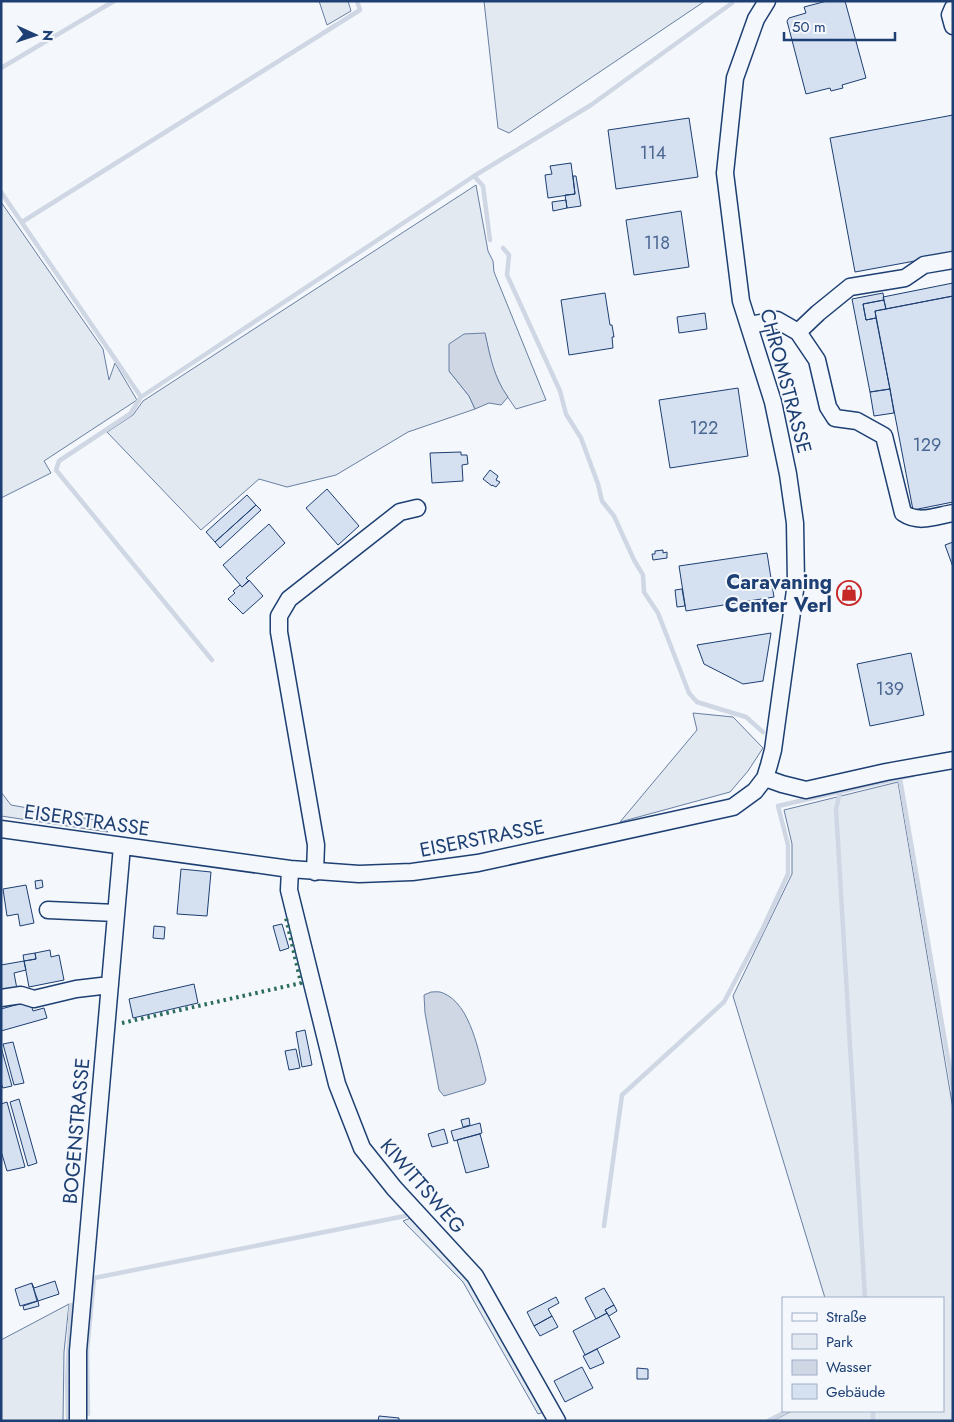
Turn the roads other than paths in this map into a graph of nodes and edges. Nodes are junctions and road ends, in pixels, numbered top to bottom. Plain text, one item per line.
1 (767, 1) edge
2 (953, 8) edge
3 (953, 26) edge
4 (953, 260) edge
5 (749, 325) junction
6 (798, 332) junction
7 (417, 508) dead end
8 (953, 513) edge
9 (953, 760) edge
10 (765, 778) junction
11 (1, 829) edge
12 (122, 846) junction
13 (290, 869) junction
14 (315, 872) junction
15 (48, 910) dead end
16 (116, 912) junction
17 (110, 985) junction
18 (1, 998) edge
19 (78, 1421) edge
20 (557, 1421) edge

1 - 5 street, CHROMSTRASSE
2 - 3 street
4 - 6 street
5 - 6 street
5 - 10 street, CHROMSTRASSE
6 - 8 street
7 - 14 street
9 - 10 street
10 - 14 street, EISERSTRASSE
11 - 12 street, EISERSTRASSE
12 - 13 street, EISERSTRASSE
12 - 16 street, BOGENSTRASSE
13 - 14 street, EISERSTRASSE
13 - 20 street, KIWITTSWEG
15 - 16 street
16 - 17 street, BOGENSTRASSE
17 - 18 street
17 - 19 street, BOGENSTRASSE

